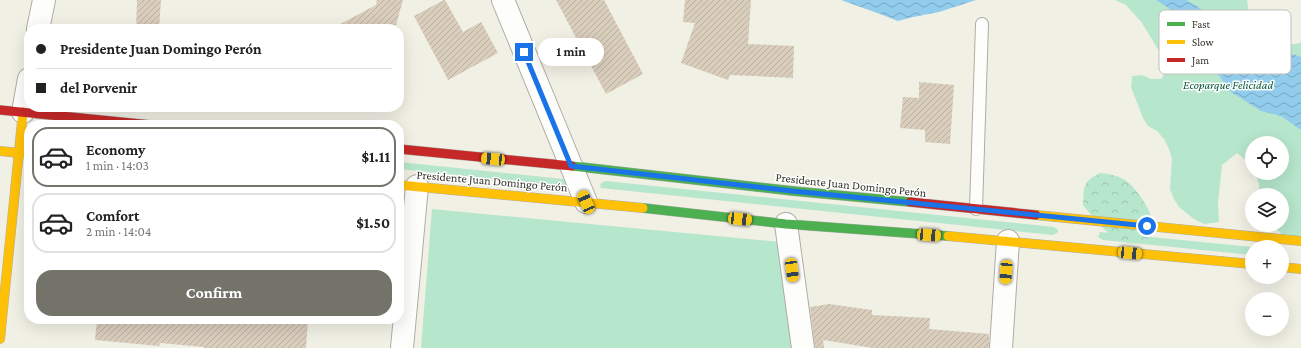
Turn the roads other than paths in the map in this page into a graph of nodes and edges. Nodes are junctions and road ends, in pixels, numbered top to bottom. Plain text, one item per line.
1 (44, 0) edge
2 (503, 0) edge
3 (39, 24) edge
4 (982, 24) dead end
5 (24, 106) edge
6 (0, 110) edge
7 (23, 112) junction
8 (101, 120) edge
9 (404, 149) edge
10 (0, 151) edge
11 (19, 153) junction
12 (24, 154) edge
13 (571, 166) junction
14 (408, 186) edge
15 (586, 202) junction
16 (976, 209) junction
17 (786, 224) junction
18 (1008, 241) junction
19 (1301, 241) edge
20 (1245, 263) edge
21 (1289, 268) edge
22 (1301, 269) edge
23 (404, 294) edge
24 (403, 324) edge
25 (0, 339) edge
26 (402, 348) edge
27 (803, 348) edge
28 (1001, 348) edge

1 - 3 street
2 - 13 street
4 - 16 lane
5 - 7 street
6 - 7 main road
7 - 8 main road
7 - 11 main road
9 - 13 main road, Presidente Juan Domingo Perón
10 - 11 main road
11 - 12 main road
11 - 25 main road
13 - 15 street
13 - 16 main road, Presidente Juan Domingo Perón
14 - 15 main road, Presidente Juan Domingo Perón
14 - 23 street
15 - 17 main road, Presidente Juan Domingo Perón
16 - 19 main road, Presidente Juan Domingo Perón
17 - 18 main road, Presidente Juan Domingo Perón
17 - 27 street
18 - 20 main road, Presidente Juan Domingo Perón
18 - 28 street
21 - 22 main road
24 - 26 street

